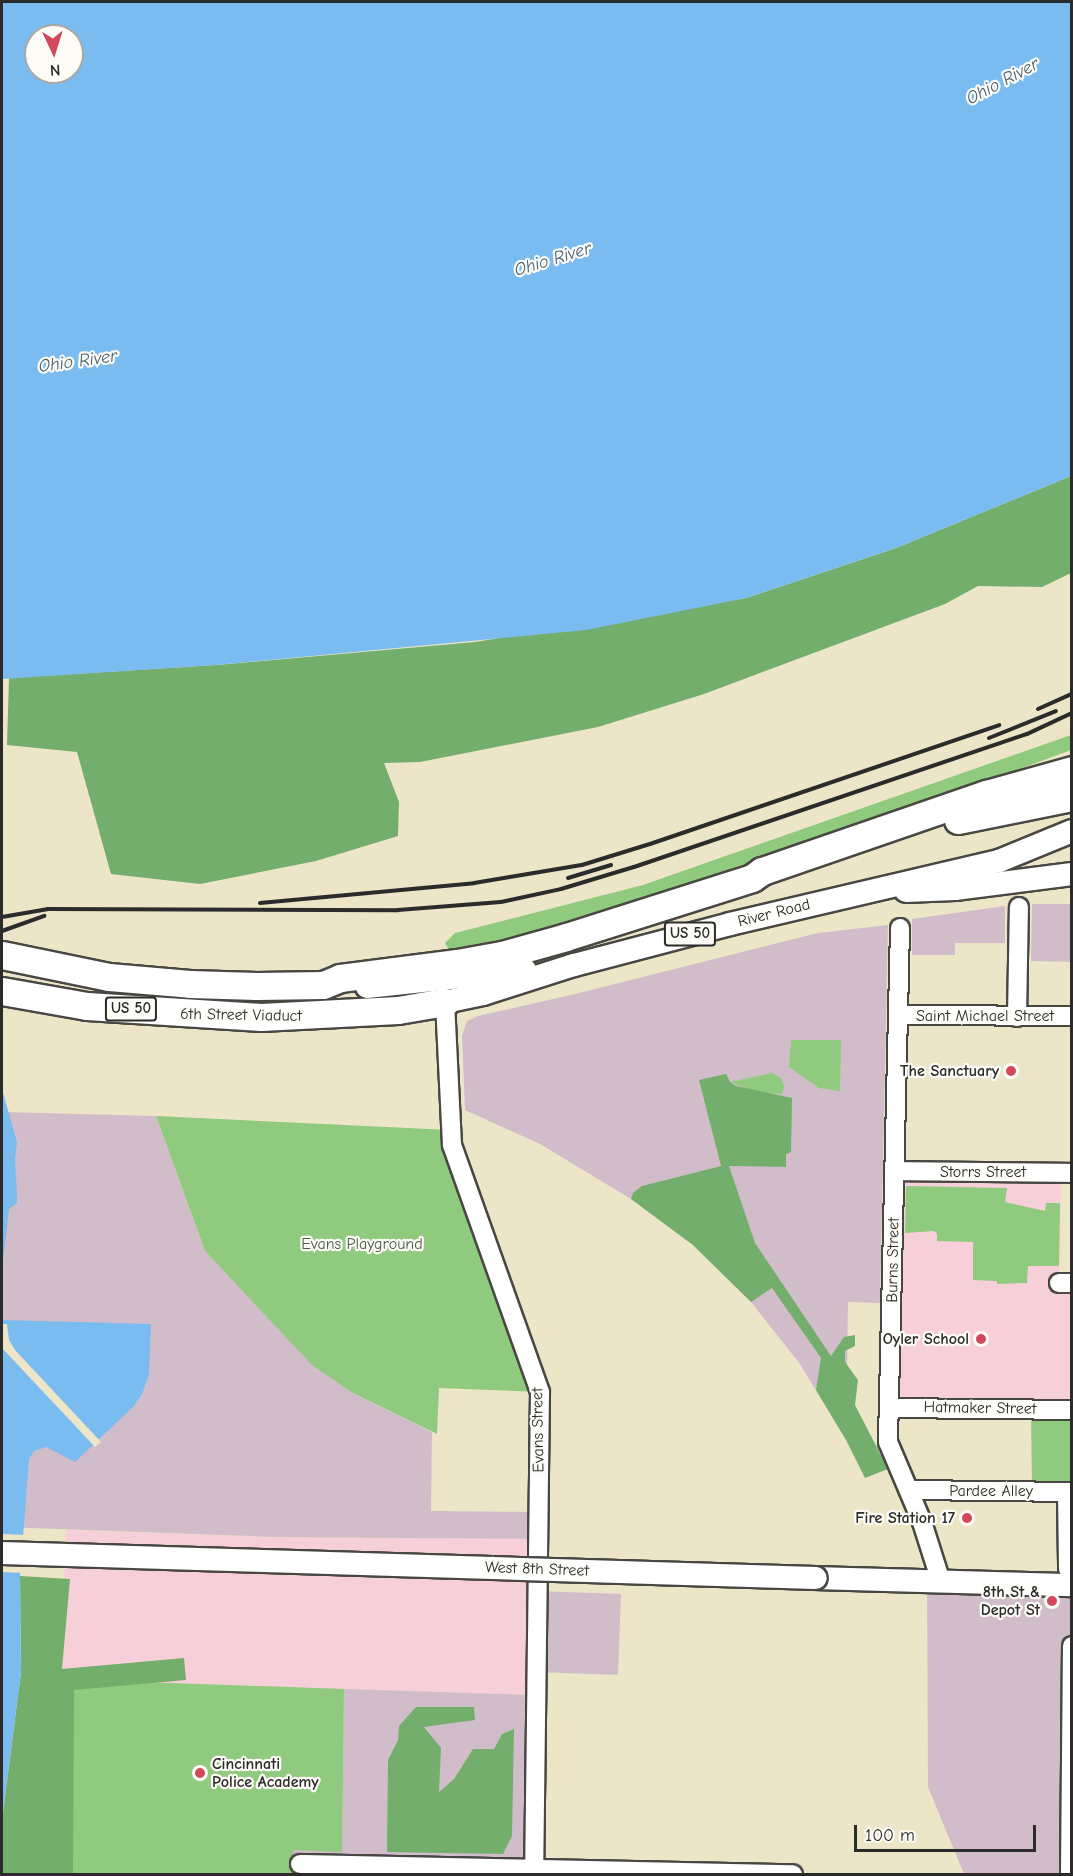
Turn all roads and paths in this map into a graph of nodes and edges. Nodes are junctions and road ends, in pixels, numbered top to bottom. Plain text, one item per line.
1 (1071, 770) edge
2 (1071, 797) edge
3 (988, 803) junction
4 (1071, 816) edge
5 (1071, 831) edge
6 (939, 873) junction
7 (1071, 874) edge
8 (856, 894) junction
9 (1018, 907) dead end
10 (900, 928) dead end
11 (2, 955) edge
12 (574, 965) junction
13 (2, 991) edge
14 (358, 992) junction
15 (445, 1002) junction
16 (898, 1015) junction
17 (1071, 1016) edge
18 (1017, 1017) junction
19 (895, 1171) junction
20 (1071, 1173) edge
21 (889, 1408) junction
22 (1071, 1410) edge
23 (910, 1490) junction
24 (1069, 1492) edge
25 (2, 1553) edge
26 (933, 1582) junction
27 (1071, 1584) edge
28 (1071, 1646) edge
29 (1071, 1733) edge
30 (300, 1864) dead end
31 (534, 1872) edge
32 (659, 1874) edge
33 (794, 1874) edge
34 (1070, 1875) edge

1 - 3 highway
2 - 3 highway
3 - 14 highway
4 - 6 main road, River Road / US 50
5 - 6 main road, River Road / US 50
6 - 8 main road, River Road / US 50
7 - 8 main road
8 - 12 main road, River Road / US 50
9 - 18 street
10 - 16 street, Burns Street
11 - 14 highway, 6th Street Viaduct / US 50
12 - 14 main road, River Road / US 50
12 - 15 main road, River Road / US 50
13 - 14 highway, 6th Street Viaduct / US 50
14 - 15 highway, 6th Street Viaduct / US 50
15 - 31 street, Evans Street
16 - 18 street, Saint Michael Street
16 - 19 street, Burns Street
17 - 18 street, Saint Michael Street
19 - 20 street, Storrs Street
19 - 21 street, Burns Street
21 - 22 street, Hatmaker Street
21 - 23 street, Burns Street
23 - 24 street, Pardee Alley
23 - 26 street, Burns Street
24 - 27 street
25 - 26 main road, West 8th Street, bridge
26 - 27 main road, West 8th Street
28 - 29 street
29 - 34 street
30 - 31 street
31 - 32 street
32 - 33 street

